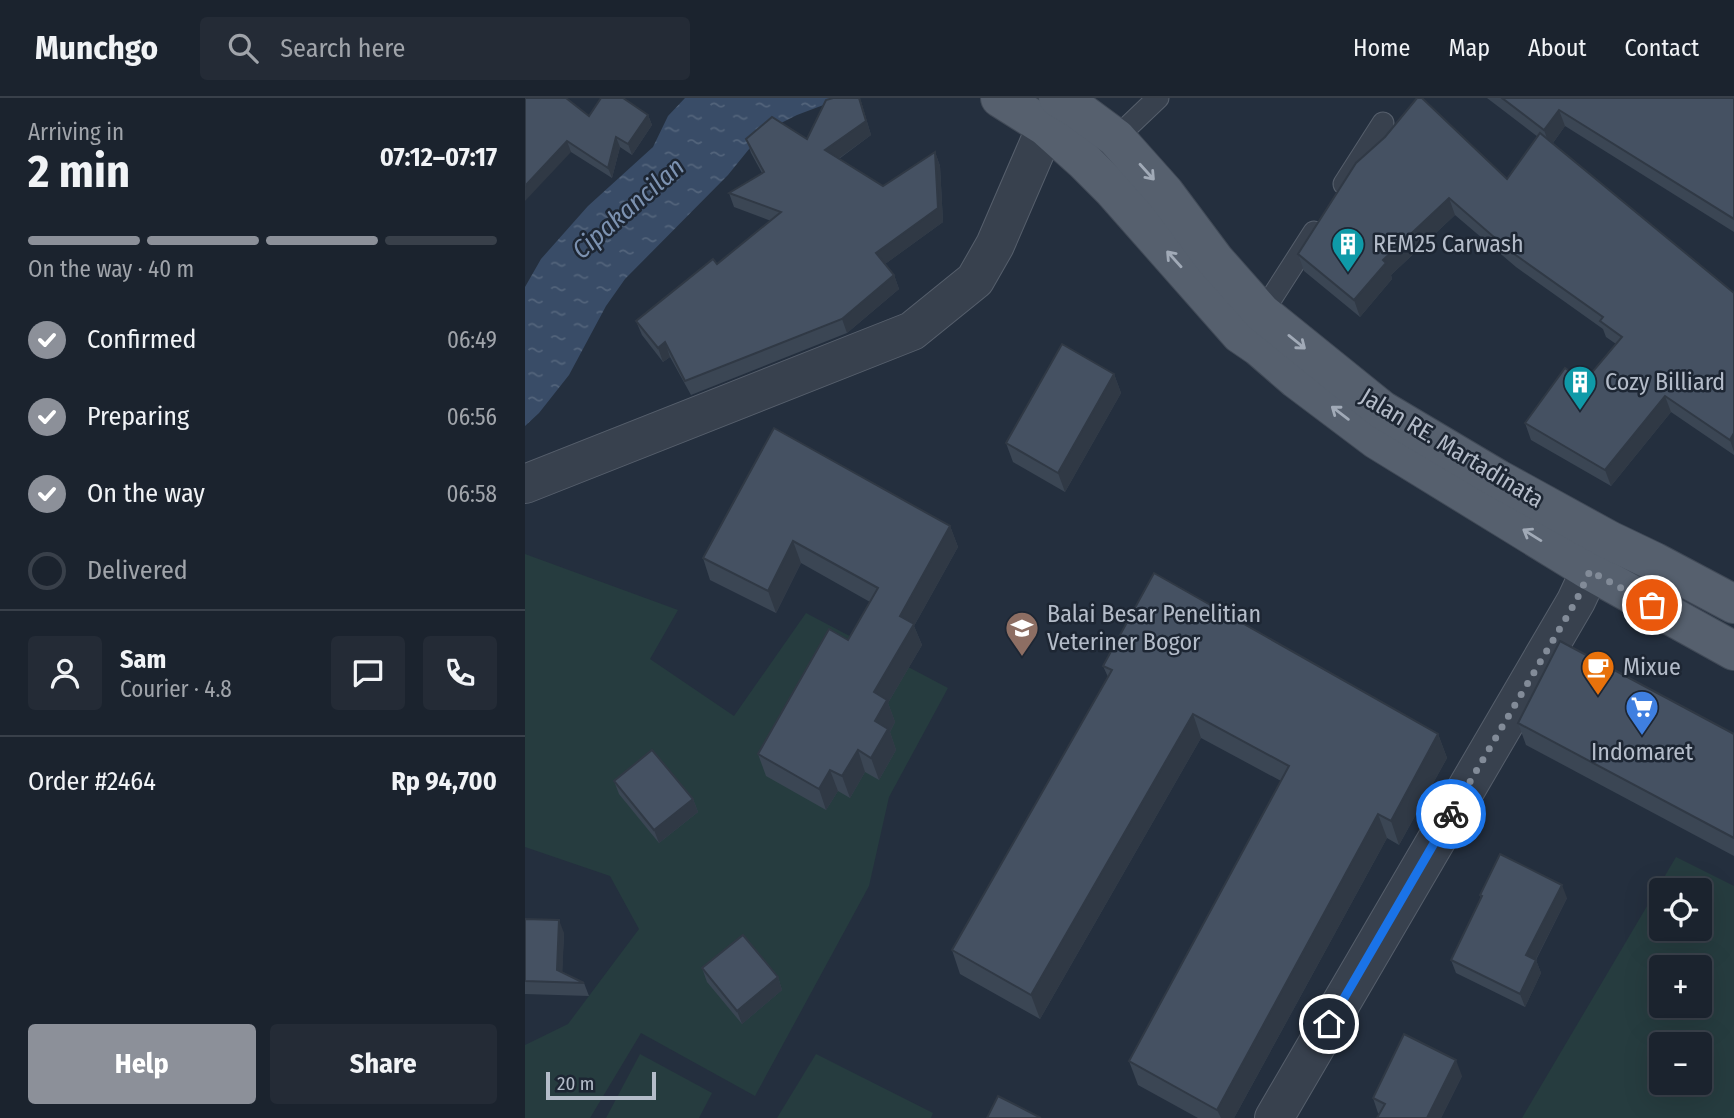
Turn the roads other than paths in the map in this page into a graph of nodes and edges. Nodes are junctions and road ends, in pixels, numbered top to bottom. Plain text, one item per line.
1 (1000, 98) edge
2 (1158, 98) edge
3 (1052, 112) edge
4 (1383, 123) dead end
5 (1116, 138) junction
6 (1251, 324) junction
7 (525, 484) edge
8 (1599, 555) junction
9 (1733, 601) edge
10 (1723, 645) edge
11 (1273, 1118) edge

1 - 3 main road
2 - 5 lane
3 - 5 main road, Jalan RE. Martadinata
6 -> 3 main road
3 - 7 street
4 - 6 lane
5 -> 6 main road, Jalan RE. Martadinata
6 - 8 main road, Jalan RE. Martadinata
8 - 9 main road, Jalan RE. Martadinata
8 - 10 main road, Jalan RE. Martadinata
8 - 11 street
9 - 10 street

